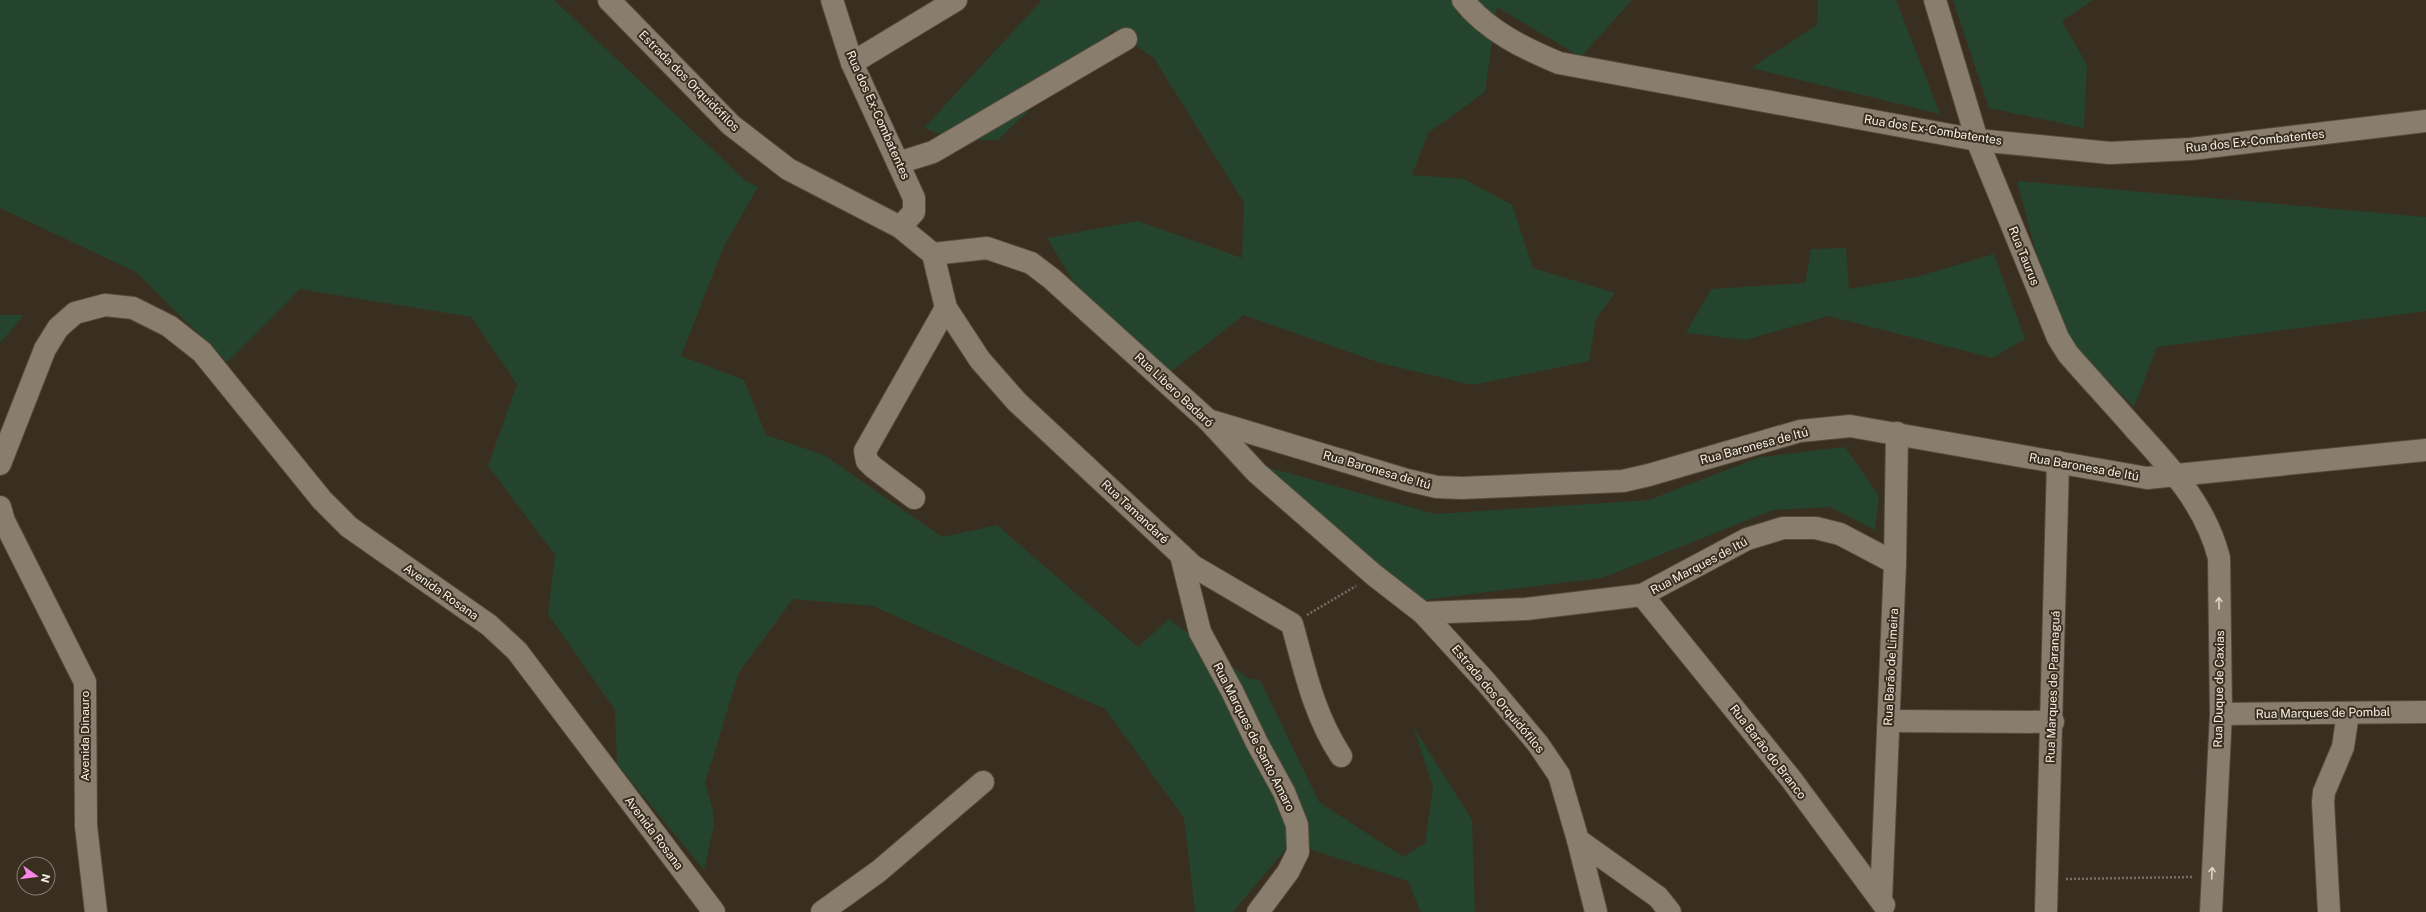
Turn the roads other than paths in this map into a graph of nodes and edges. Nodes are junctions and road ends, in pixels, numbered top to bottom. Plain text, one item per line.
1 (609, 0) edge
2 (832, 0) edge
3 (956, 0) edge
4 (1463, 0) edge
5 (1935, 0) edge
6 (1126, 39) dead end
7 (852, 63) junction
8 (2426, 121) edge
9 (1977, 140) junction
10 (898, 163) junction
11 (900, 226) junction
12 (933, 254) junction
13 (946, 308) junction
14 (1208, 420) junction
15 (1897, 433) junction
16 (2426, 450) edge
17 (2058, 462) junction
18 (0, 464) edge
19 (2178, 476) junction
20 (914, 498) dead end
21 (0, 507) edge
22 (1181, 555) junction
23 (1896, 563) junction
24 (1642, 595) junction
25 (1423, 613) junction
26 (2426, 712) edge
27 (2348, 713) junction
28 (2221, 714) junction
29 (1889, 721) junction
30 (2053, 722) junction
31 (1341, 756) dead end
32 (983, 782) dead end
33 (1578, 840) junction
34 (1885, 906) edge
35 (96, 912) edge
36 (714, 912) edge
37 (822, 912) edge
38 (1258, 912) edge
39 (1596, 912) edge
40 (1670, 912) edge
41 (2046, 912) edge
42 (2211, 912) edge
43 (2329, 912) edge

1 - 11 street, Estrada dos Orquidófilos
2 - 7 street, Rua dos Ex-Combatentes
3 - 7 street
4 - 9 street, Rua dos Ex-Combatentes
5 - 9 street, Rua Taurus
6 - 10 street
7 - 10 street, Rua dos Ex-Combatentes
8 - 9 street, Rua dos Ex-Combatentes
9 - 19 street, Rua Taurus
10 - 11 street, Rua dos Ex-Combatentes
11 - 12 street
12 - 13 street, Rua Tamandaré
12 - 14 street, Rua Libero Badaró
13 - 20 street
13 - 22 street, Rua Tamandaré
14 - 15 street, Rua Baronesa de Itú
14 - 25 street, Rua Libero Badaró
15 - 17 street, Rua Baronesa de Itú
15 - 23 street, Rua Barão de Limeira
16 - 19 street, Rua Baronesa de Itú
17 - 19 street, Rua Baronesa de Itú
17 - 30 street, Rua Marques de Paranaguá
18 - 36 street, Avenida Rosana
28 -> 19 street, Rua Duque de Caxias
21 - 35 street, Avenida Dinauro
22 - 31 street, Rua Tamandaré
22 - 38 street, Rua Marques de Santo Amaro
23 - 24 street, Rua Marques de Itú
23 - 29 street, Rua Barão de Limeira
24 - 25 street, Rua Marques de Itú
24 - 34 street, Rua Barão do Branco
25 - 33 street, Estrada dos Orquidófilos
26 - 27 street, Rua Marques de Pombal
27 - 28 street, Rua Marques de Pombal
27 - 43 street
42 -> 28 street, Rua Duque de Caxias
29 - 30 street
29 - 34 street, Rua Barão de Limeira
30 - 41 street, Rua Marques de Paranaguá
32 - 37 street
33 - 39 street, Estrada dos Orquidófilos
33 - 40 street

